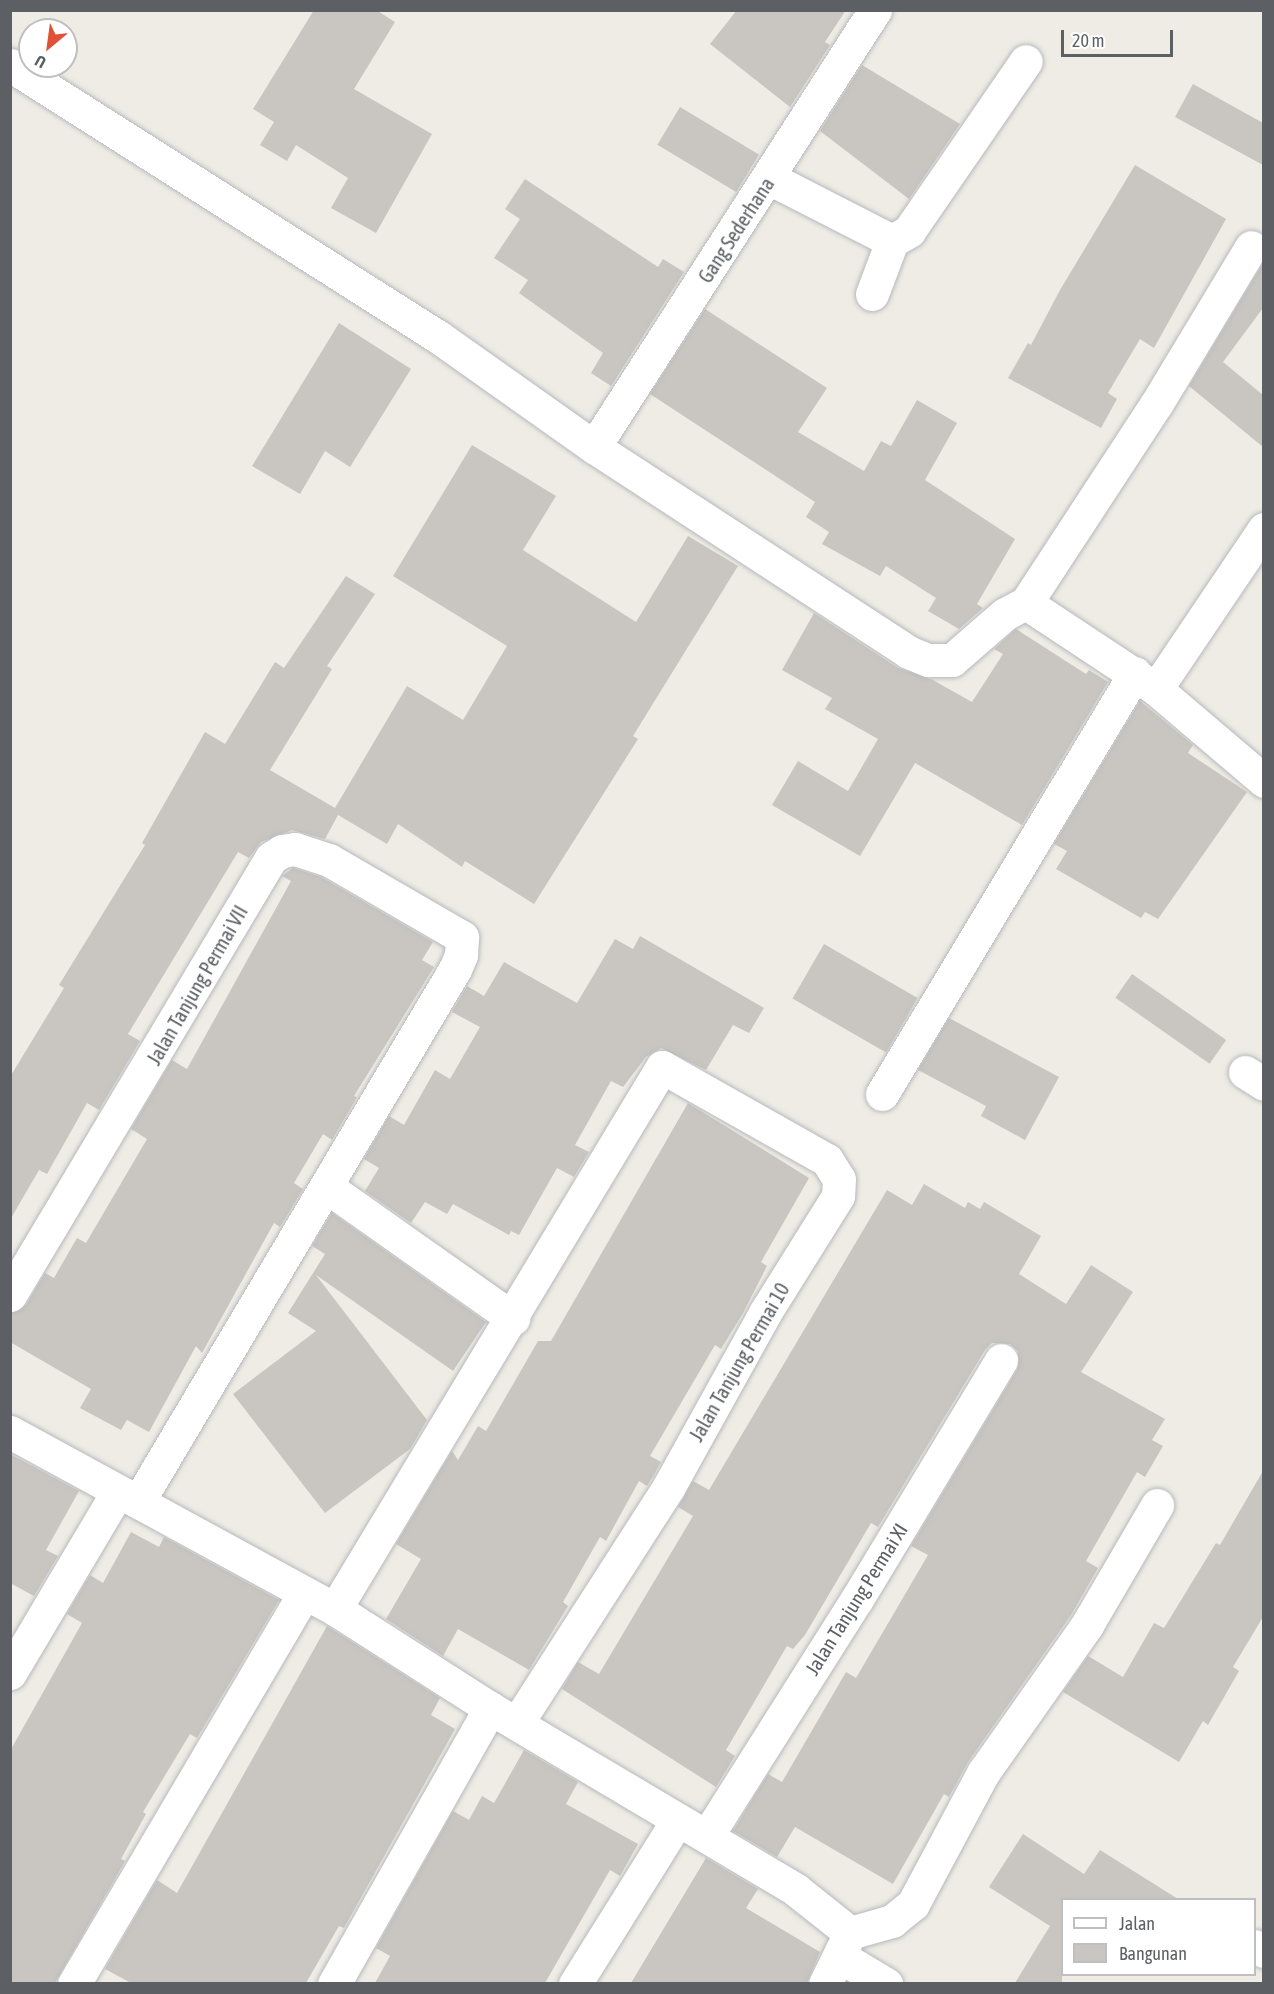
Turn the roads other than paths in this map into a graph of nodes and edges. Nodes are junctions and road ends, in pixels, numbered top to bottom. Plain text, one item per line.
1 (875, 10) edge
2 (1026, 61) dead end
3 (10, 65) edge
4 (769, 178) junction
5 (892, 241) junction
6 (1251, 247) dead end
7 (872, 294) dead end
8 (594, 447) junction
9 (1263, 529) edge
10 (1026, 603) junction
11 (1145, 681) junction
12 (1263, 781) edge
13 (882, 1094) dead end
14 (327, 1187) junction
15 (10, 1295) edge
16 (513, 1318) junction
17 (1001, 1360) dead end
18 (10, 1432) edge
19 (127, 1498) junction
20 (1157, 1505) dead end
21 (303, 1595) junction
22 (335, 1609) junction
23 (10, 1672) edge
24 (504, 1715) junction
25 (677, 1821) junction
26 (707, 1836) junction
27 (838, 1957) edge
28 (74, 1983) edge
29 (334, 1983) edge
30 (575, 1983) edge
31 (886, 1983) edge

1 - 4 street, Gang Sederhana
2 - 5 street
3 - 8 street
4 - 5 street
4 - 8 street, Gang Sederhana
5 - 7 street
6 - 10 street
8 - 10 street
9 - 11 street
10 - 11 street
11 - 12 street
11 - 13 street
14 - 15 street, Jalan Tanjung Permai VII
14 - 16 street
14 - 19 street
16 - 22 street
16 - 24 street, Jalan Tanjung Permai 10
17 - 26 street, Jalan Tanjung Permai XI
18 - 19 street
19 - 21 street
19 - 23 street
20 - 27 street
21 - 22 street
21 - 28 street
22 - 24 street
24 - 25 street
24 - 29 street, Jalan Tanjung Permai 10
25 - 26 street
25 - 30 street
26 - 27 street
27 - 31 street

